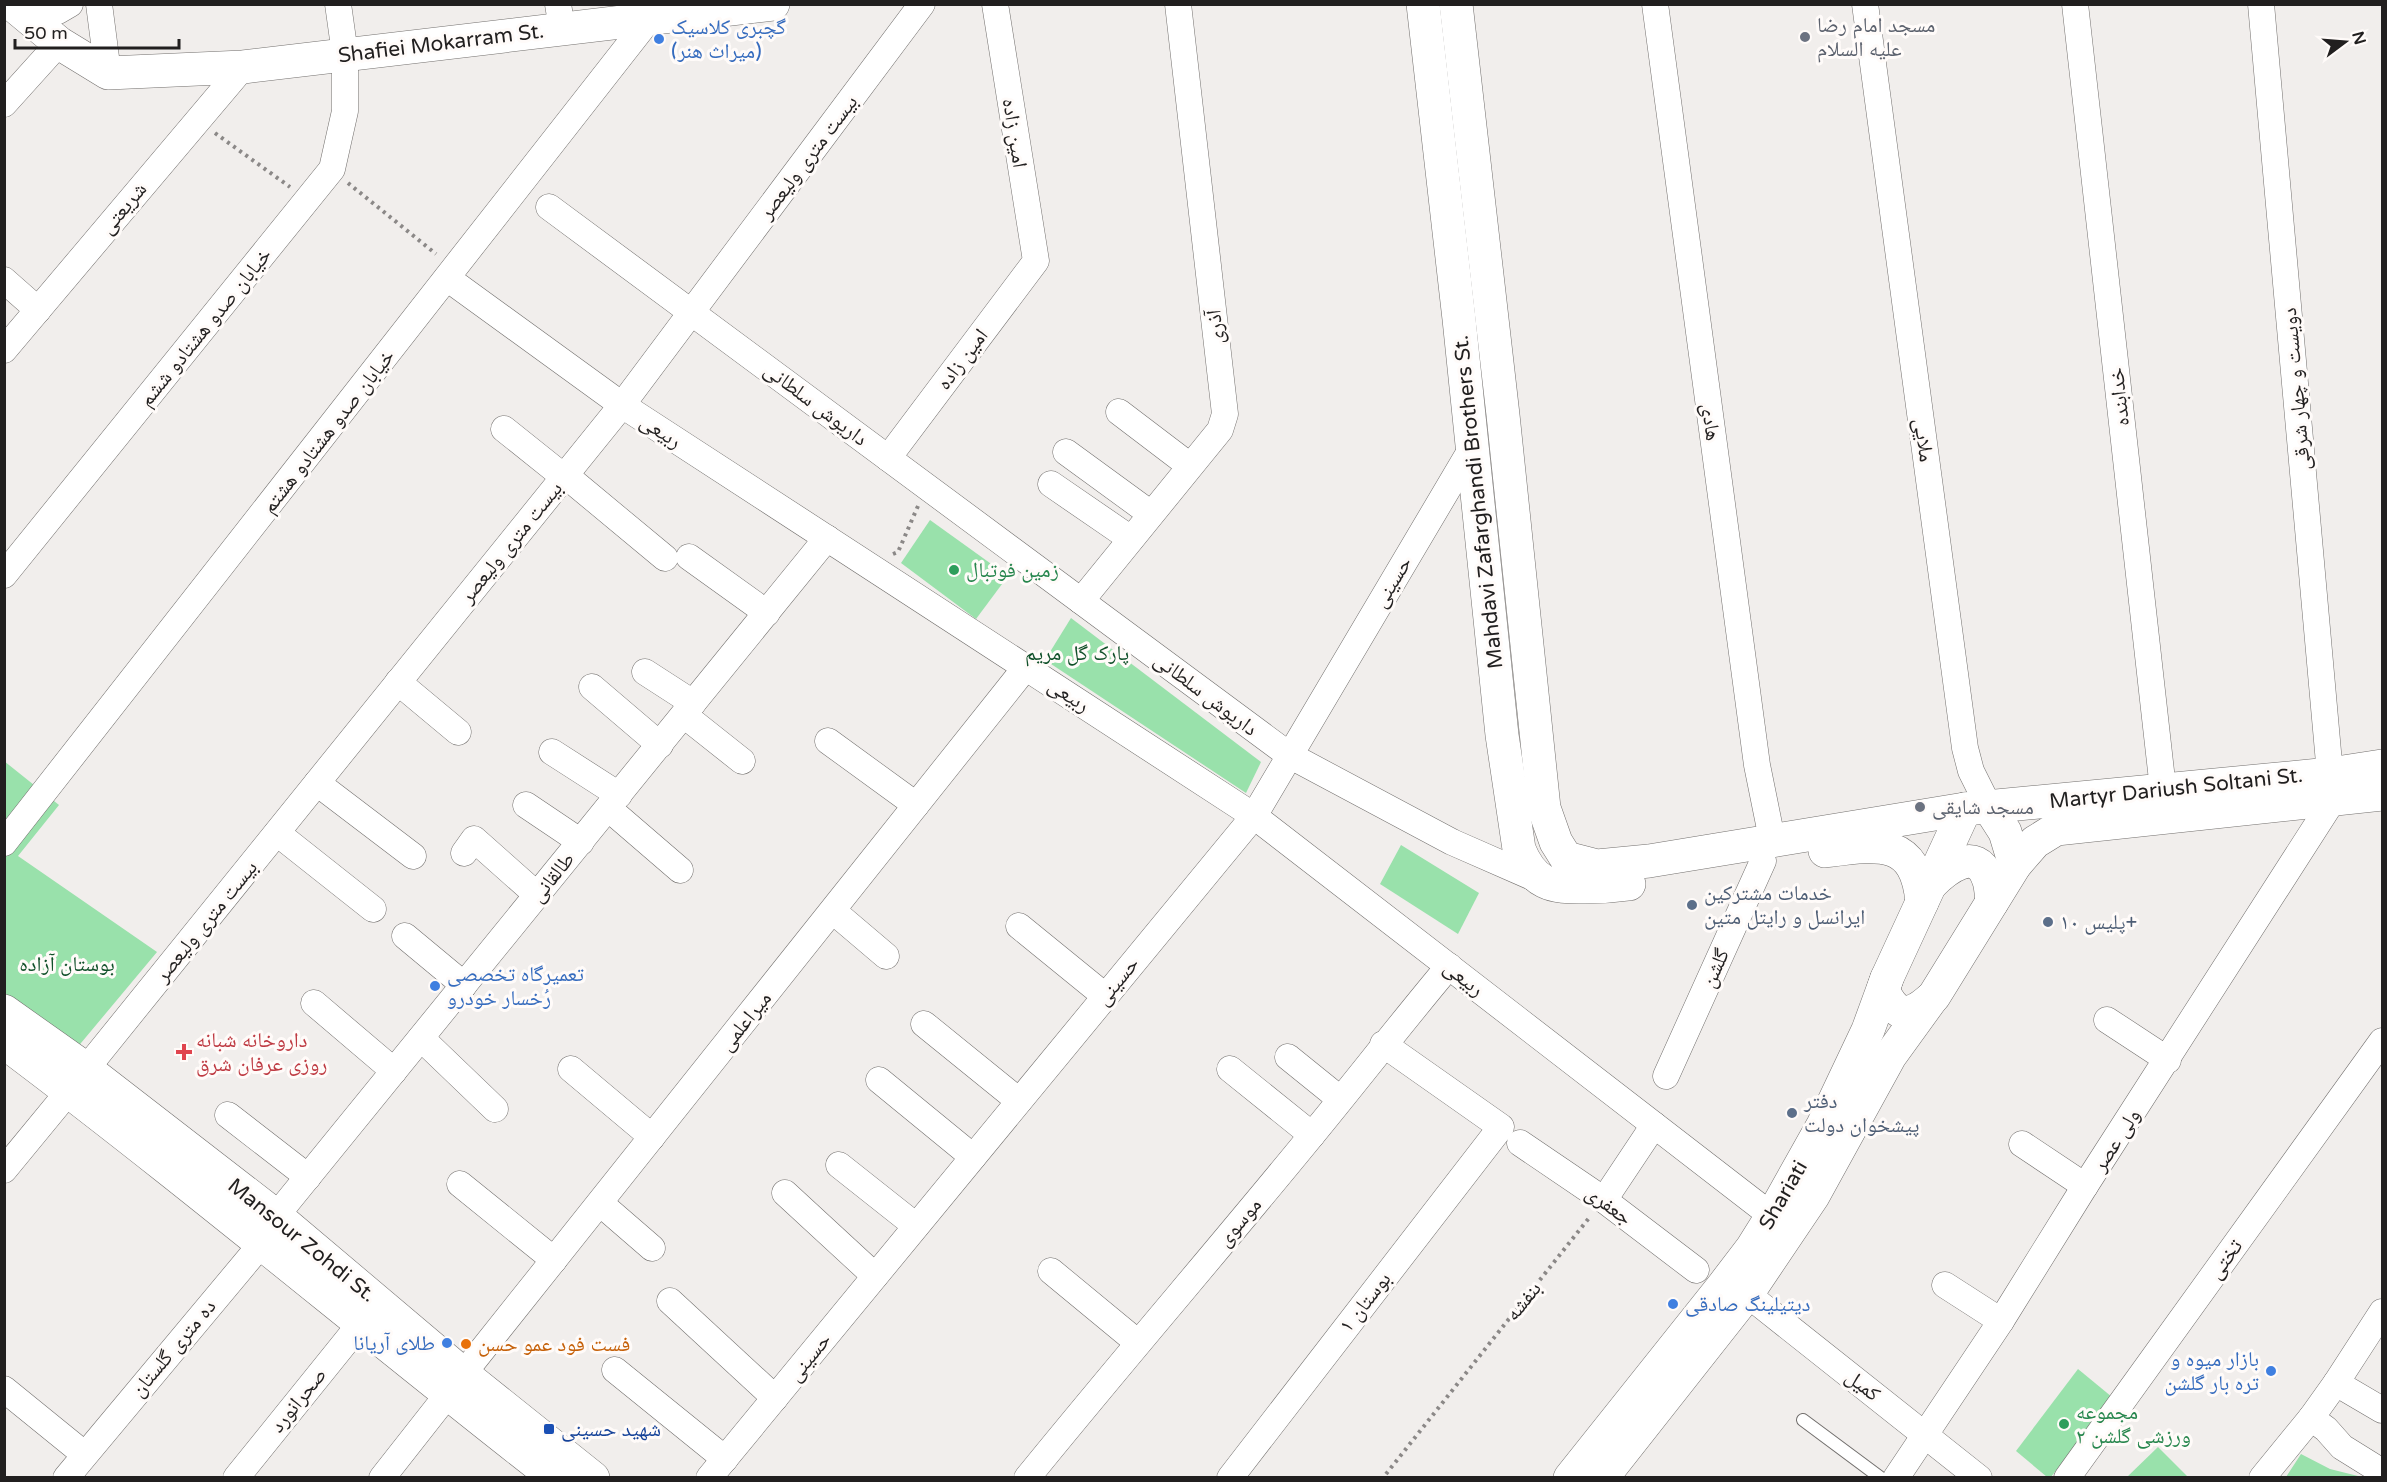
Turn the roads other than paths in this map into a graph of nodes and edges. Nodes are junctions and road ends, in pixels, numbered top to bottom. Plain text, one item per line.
1 (70, 4) edge
2 (99, 4) edge
3 (338, 4) edge
4 (922, 4) edge
5 (995, 4) edge
6 (1178, 4) edge
7 (1423, 4) edge
8 (1456, 4) edge
9 (1655, 4) edge
10 (1866, 4) edge
11 (2075, 4) edge
12 (2261, 4) edge
13 (771, 5) edge
14 (17, 9) edge
15 (560, 17) edge
16 (650, 18) junction
17 (59, 43) junction
18 (345, 54) junction
19 (243, 67) junction
20 (108, 74) junction
21 (4, 104) edge
22 (549, 207) dead end
23 (1036, 261) joint
24 (447, 278) junction
25 (4, 280) edge
26 (38, 310) junction
27 (692, 312) junction
28 (4, 350) edge
29 (622, 405) junction
30 (1119, 412) dead end
31 (1503, 415) junction
32 (504, 429) dead end
33 (1472, 448) junction
34 (1066, 452) dead end
35 (888, 458) junction
36 (1190, 466) junction
37 (565, 476) junction
38 (1051, 483) dead end
39 (1151, 514) junction
40 (827, 538) junction
41 (1131, 539) junction
42 (4, 575) edge
43 (1081, 601) junction
44 (767, 613) junction
45 (1026, 668) junction
46 (645, 672) dead end
47 (398, 682) junction
48 (592, 687) dead end
49 (689, 709) junction
50 (458, 732) dead end
51 (828, 741) dead end
52 (660, 745) junction
53 (552, 752) dead end
54 (1289, 755) junction
55 (742, 761) dead end
56 (2382, 766) edge
57 (317, 783) junction
58 (2332, 787) junction
59 (2382, 794) edge
60 (614, 802) junction
61 (2164, 803) junction
62 (526, 805) dead end
63 (916, 805) junction
64 (1977, 808) junction
65 (1254, 816) junction
66 (2056, 829) joint
67 (277, 833) junction
68 (581, 842) junction
69 (4, 843) edge
70 (1768, 850) junction
71 (464, 853) dead end
72 (413, 856) dead end
73 (2015, 865) junction
74 (680, 870) dead end
75 (1650, 870) junction
76 (1545, 883) junction
77 (1926, 893) junction
78 (537, 895) junction
79 (1992, 902) junction
80 (373, 909) dead end
81 (833, 910) junction
82 (1019, 926) dead end
83 (405, 936) dead end
84 (886, 956) dead end
85 (1449, 966) junction
86 (1887, 978) junction
87 (464, 985) junction
88 (1105, 996) junction
89 (1934, 996) junction
90 (314, 1004) dead end
91 (4, 1011) edge
92 (2107, 1020) dead end
93 (924, 1024) dead end
94 (421, 1038) junction
95 (2382, 1041) edge
96 (4, 1042) edge
97 (1383, 1044) junction
98 (1288, 1057) dead end
99 (2168, 1060) junction
100 (1230, 1069) dead end
101 (571, 1070) dead end
102 (394, 1071) junction
103 (1666, 1076) dead end
104 (77, 1080) junction
105 (879, 1080) dead end
106 (1340, 1099) junction
107 (1019, 1101) junction
108 (495, 1109) dead end
109 (228, 1115) dead end
110 (1654, 1125) junction
111 (1312, 1135) junction
112 (652, 1137) junction
113 (1520, 1143) dead end
114 (2022, 1144) dead end
115 (974, 1157) junction
116 (839, 1165) dead end
117 (4, 1170) edge
118 (308, 1177) junction
119 (460, 1184) dead end
120 (2085, 1186) junction
121 (785, 1193) dead end
122 (1604, 1200) junction
123 (600, 1203) junction
124 (1772, 1216) junction
125 (916, 1226) junction
126 (270, 1229) junction
127 (652, 1248) dead end
128 (554, 1260) junction
129 (1696, 1270) dead end
130 (1051, 1271) dead end
131 (875, 1276) junction
132 (1945, 1285) dead end
133 (1748, 1294) junction
134 (670, 1301) dead end
135 (2382, 1312) edge
136 (2001, 1322) junction
137 (361, 1323) junction
138 (1137, 1342) junction
139 (615, 1370) dead end
140 (2336, 1383) junction
141 (456, 1384) junction
142 (4, 1389) edge
143 (775, 1398) junction
144 (2382, 1410) edge
145 (2311, 1418) junction
146 (1803, 1420) dead end
147 (1926, 1435) junction
148 (84, 1454) junction
149 (717, 1468) edge
150 (2382, 1469) edge
151 (66, 1478) edge
152 (236, 1478) edge
153 (382, 1478) edge
154 (555, 1478) edge
155 (593, 1478) edge
156 (1027, 1478) edge
157 (1230, 1478) edge
158 (1570, 1478) edge
159 (1602, 1478) edge
160 (1881, 1478) edge
161 (1896, 1478) edge
162 (1979, 1478) edge
163 (2067, 1478) edge
164 (2262, 1478) edge

1 - 14 street
2 - 20 street
3 - 18 street, خیابان صدو هشتادو ششم
4 - 27 street, بیست متری ولیعصر
5 - 23 street, امين زاده
6 - 36 street, آذری
7 - 33 main road, Mahdavi Zafarghandi Brothers St.
8 - 31 main road, Mahdavi Zafarghandi Brothers St.
9 - 70 street, هادی
10 - 64 street, ملایی
11 - 61 street, خدابنده
12 - 58 street, دویست و چهار شرقی
13 - 16 main road, Shafiei Mokarram St.
14 - 17 main road
15 - 16 main road, Shafiei Mokarram St.
15 - 18 main road, Shafiei Mokarram St.
16 - 24 street, خیابان صدو هشتادو هشتم
17 - 20 main road
17 - 21 street
18 - 19 main road, Shafiei Mokarram St.
18 - 42 street, خیابان صدو هشتادو ششم
19 - 20 main road, Shafiei Mokarram St.
19 - 26 street, شریعتی
22 - 27 street, داریوش سلطانی
23 - 35 street, امین زاده
24 - 29 street, ربیعی
24 - 69 street, خیابان صدو هشتادو هشتم
25 - 26 street
26 - 28 street, شریعتی
27 - 29 street, بیست متری ولیعصر
27 - 35 street, داریوش سلطانی
29 - 37 street, بیست متری ولیعصر
29 - 40 street, ربیعی
30 - 36 street
31 - 33 main road
31 - 75 main road, Mahdavi Zafarghandi Brothers St.
32 - 37 street
33 - 54 street, حسینی
33 - 76 main road, Mahdavi Zafarghandi Brothers St.
34 - 39 street
35 - 43 street, داریوش سلطانی
36 - 39 street, آذری
37 - 44 street
37 - 47 street, بیست متری ولیعصر
38 - 41 street
39 - 41 street, آذری
40 - 44 street, طالقانی
40 - 45 street, ربیعی
41 - 43 street, آذری
43 - 54 street, داریوش سلطانی
44 - 49 street, طالقانی
45 - 63 street, میراعلمی
45 - 65 street, ربیعی
46 - 49 street
47 - 50 street
47 - 57 street, بیست متری ولیعصر
48 - 52 street
49 - 52 street, طالقانی
49 - 55 street
51 - 63 street
52 - 60 street, طالقانی
53 - 60 street
54 - 65 street, حسینی
54 - 76 street, داریوش سلطانی
56 - 58 main road, Martyr Dariush Soltani St.
57 - 67 street, بیست متری ولیعصر
57 - 72 street
58 - 59 main road, Martyr Dariush Soltani St.
58 - 61 main road, Martyr Dariush Soltani St.
58 - 99 street, ولی عصر
60 - 68 street, طالقانی
60 - 74 street
61 - 64 main road, Martyr Dariush Soltani St.
61 - 66 main road, Martyr Dariush Soltani St.
62 - 68 street
63 - 81 street, میراعلمی
64 - 70 main road, Martyr Dariush Soltani St.
64 - 73 main road, ملایی
64 - 77 main road, Shariati
65 - 85 street, ربیعی
65 - 88 street, حسینی
66 - 73 main road, Shariati
67 - 80 street
67 - 104 street, بیست متری ولیعصر
68 - 78 street, طالقانی
70 - 75 main road, Martyr Dariush Soltani St.
70 - 77 main road, Martyr Dariush Soltani St.
70 - 103 street, گلشن
71 - 78 street
73 - 79 main road, Shariati
75 - 76 main road
77 - 79 main road
77 - 86 main road, Shariati
78 - 87 street, طالقانی
79 - 89 main road, Shariati
81 - 84 street
81 - 112 street, میراعلمی
82 - 88 street
83 - 87 street
85 - 97 street, موسوی
85 - 110 street, ربیعی
86 - 89 main road
86 - 124 main road, Shariati
87 - 94 street, طالقانی
88 - 107 street, حسینی
89 - 133 main road, Shariati
90 - 102 street
91 - 104 main road, Mansour Zohdi St.
92 - 99 street
93 - 107 street
94 - 102 street, طالقانی
94 - 108 street
95 - 163 street, تختی
96 - 104 main road, Mansour Zohdi St.
97 - 106 street, موسوی
97 - 157 street, بوستان ۱
98 - 106 street
99 - 120 street, ولی عصر
100 - 111 street
101 - 112 street
102 - 118 street, طالقانی
104 - 117 street, بیست متری ولیعصر
104 - 126 main road, Mansour Zohdi St.
105 - 115 street
106 - 111 street, موسوی
107 - 115 street, حسینی
109 - 118 street
110 - 122 street
110 - 124 street, ربیعی
111 - 138 street, موسوی
112 - 123 street, میراعلمی
113 - 122 street, جعفری
114 - 120 street
115 - 125 street, حسینی
116 - 125 street
118 - 126 street, طالقانی
119 - 128 street
120 - 136 street, ولی عصر
121 - 131 street
122 - 129 street, جعفری
123 - 127 street
123 - 128 street, میراعلمی
124 - 158 main road, Shariati
125 - 131 street, حسینی
126 - 137 main road, Mansour Zohdi St.
126 - 141 main road, Mansour Zohdi St.
126 - 148 street, ده متری گلستان
128 - 141 street, میراعلمی
130 - 138 street
131 - 143 street, حسینی
132 - 136 street
133 - 147 street, کمیل
133 - 159 main road, Shariati
134 - 143 street
135 - 140 street
136 - 147 street, ولی عصر
137 - 141 main road, Mansour Zohdi St.
137 - 152 street, صحرانورد
138 - 156 street, موسوی
139 - 149 street
140 - 144 street
140 - 145 street
141 - 153 street, میراعلمی
141 - 154 main road, Mansour Zohdi St.
141 - 155 main road, Mansour Zohdi St.
142 - 148 street
143 - 149 street, حسینی
145 - 150 street
145 - 164 street
146 - 160 lane
147 - 161 street, ولی عصر
147 - 162 street, کمیل
148 - 151 street, ده متری گلستان

